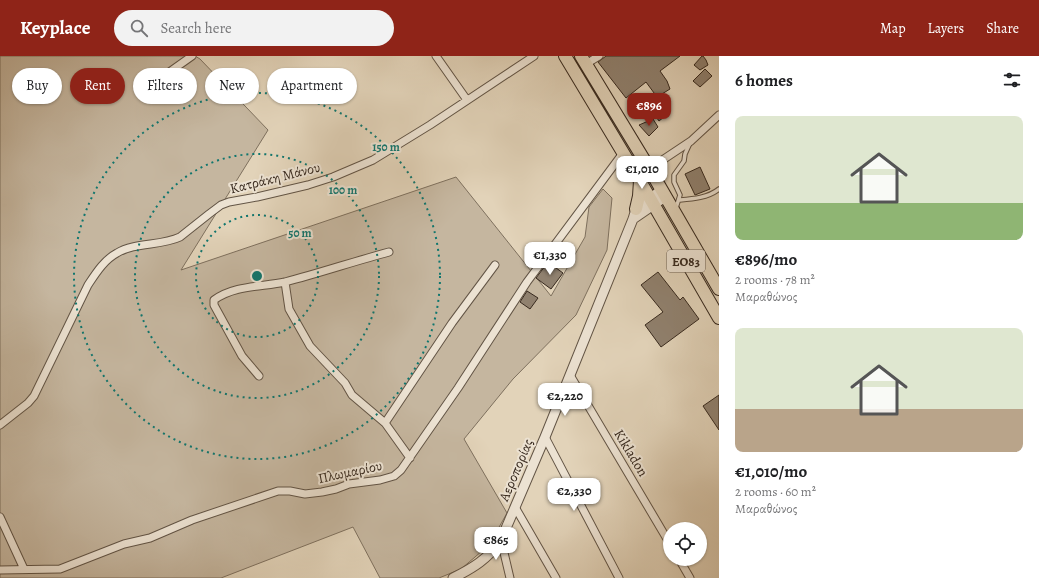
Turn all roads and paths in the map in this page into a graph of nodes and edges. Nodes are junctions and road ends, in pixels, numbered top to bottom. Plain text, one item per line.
1 (192, 56) edge
2 (436, 56) edge
3 (534, 56) edge
4 (565, 56) edge
5 (599, 56) edge
6 (584, 60) edge
7 (175, 68) edge
8 (467, 100) junction
9 (719, 115) edge
10 (691, 141) junction
11 (623, 153) junction
12 (649, 168) junction
13 (639, 179) junction
14 (719, 189) edge
15 (663, 194) junction
16 (679, 200) junction
17 (652, 201) junction
18 (675, 213) junction
19 (634, 214) junction
20 (389, 252) dead end
21 (495, 265) dead end
22 (285, 282) junction
23 (719, 289) edge
24 (719, 318) edge
25 (570, 375) junction
26 (259, 376) dead end
27 (385, 424) junction
28 (0, 425) edge
29 (545, 437) junction
30 (410, 458) junction
31 (515, 507) junction
32 (0, 517) edge
33 (663, 532) edge
34 (501, 540) junction
35 (683, 566) edge
36 (24, 568) junction
37 (0, 570) edge
38 (452, 578) edge
39 (510, 578) edge
40 (556, 578) edge
41 (619, 578) edge
42 (690, 578) edge

1 - 7 street
2 - 8 street
3 - 8 street, Κατράκη Μάνου
4 - 11 main road, ΕΟ83
5 - 6 street
6 - 12 main road, ΕΟ83
8 - 28 street, Κατράκη Μάνου
9 - 10 street
10 - 12 street
10 - 16 lane
11 - 13 main road, ΕΟ83
11 - 30 street, Πλωμαρίου
12 - 13 street
12 - 15 main road, ΕΟ83
13 - 17 main road, ΕΟ83
13 - 19 main road
14 - 16 lane
15 - 17 street
15 - 18 main road, ΕΟ83
16 - 18 lane
17 - 19 street
17 - 24 main road, ΕΟ83
18 - 23 main road, ΕΟ83
19 - 25 street, Αεροπορίας
20 - 22 street
21 - 27 street
22 - 26 street
22 - 27 street
25 - 29 street, Αεροπορίας
25 - 33 street, Kikladon
27 - 30 street
29 - 31 street, Αεροπορίας
29 - 41 street
30 - 36 street, Πλωμαρίου
31 - 34 street, Αεροπορίας
31 - 40 street
32 - 36 street
34 - 38 street, Αεροπορίας
34 - 39 street
35 - 42 street
36 - 37 street, Πλωμαρίου

